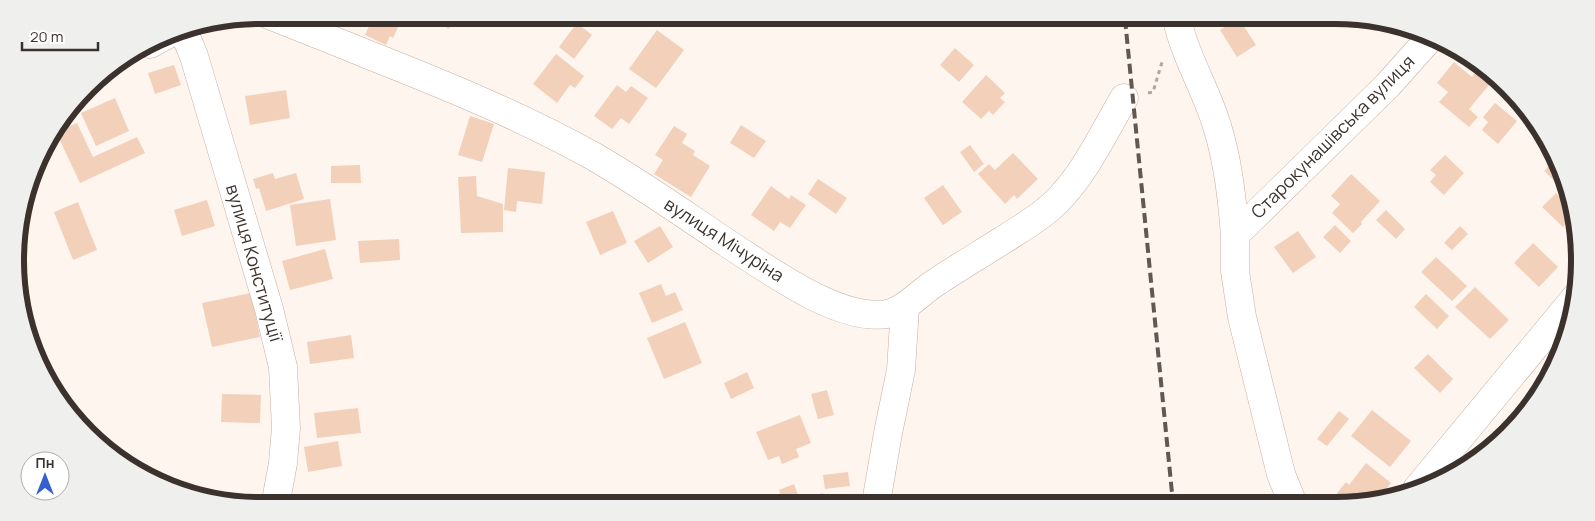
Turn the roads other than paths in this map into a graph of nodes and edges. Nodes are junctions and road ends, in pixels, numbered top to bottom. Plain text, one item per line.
1 (292, 24) edge
2 (1178, 24) edge
3 (185, 36) edge
4 (1427, 43) edge
5 (1124, 98) road end
6 (1235, 235) junction
7 (905, 307) junction
8 (1567, 308) edge
9 (873, 314) junction
10 (902, 341) junction
11 (1424, 479) edge
12 (277, 497) edge
13 (877, 497) edge
14 (1290, 497) edge

1 - 9 street, вулиця Мічуріна
2 - 6 street, Старокунашівська вулиця
3 - 12 street, вулиця Конституції
4 - 6 street, Старокунашівська вулиця
5 - 7 street, вулиця Мічуріна
6 - 14 street, Старокунашівська вулиця
7 - 9 street, вулиця Мічуріна
7 - 10 street
8 - 11 street
9 - 10 street
10 - 13 street

